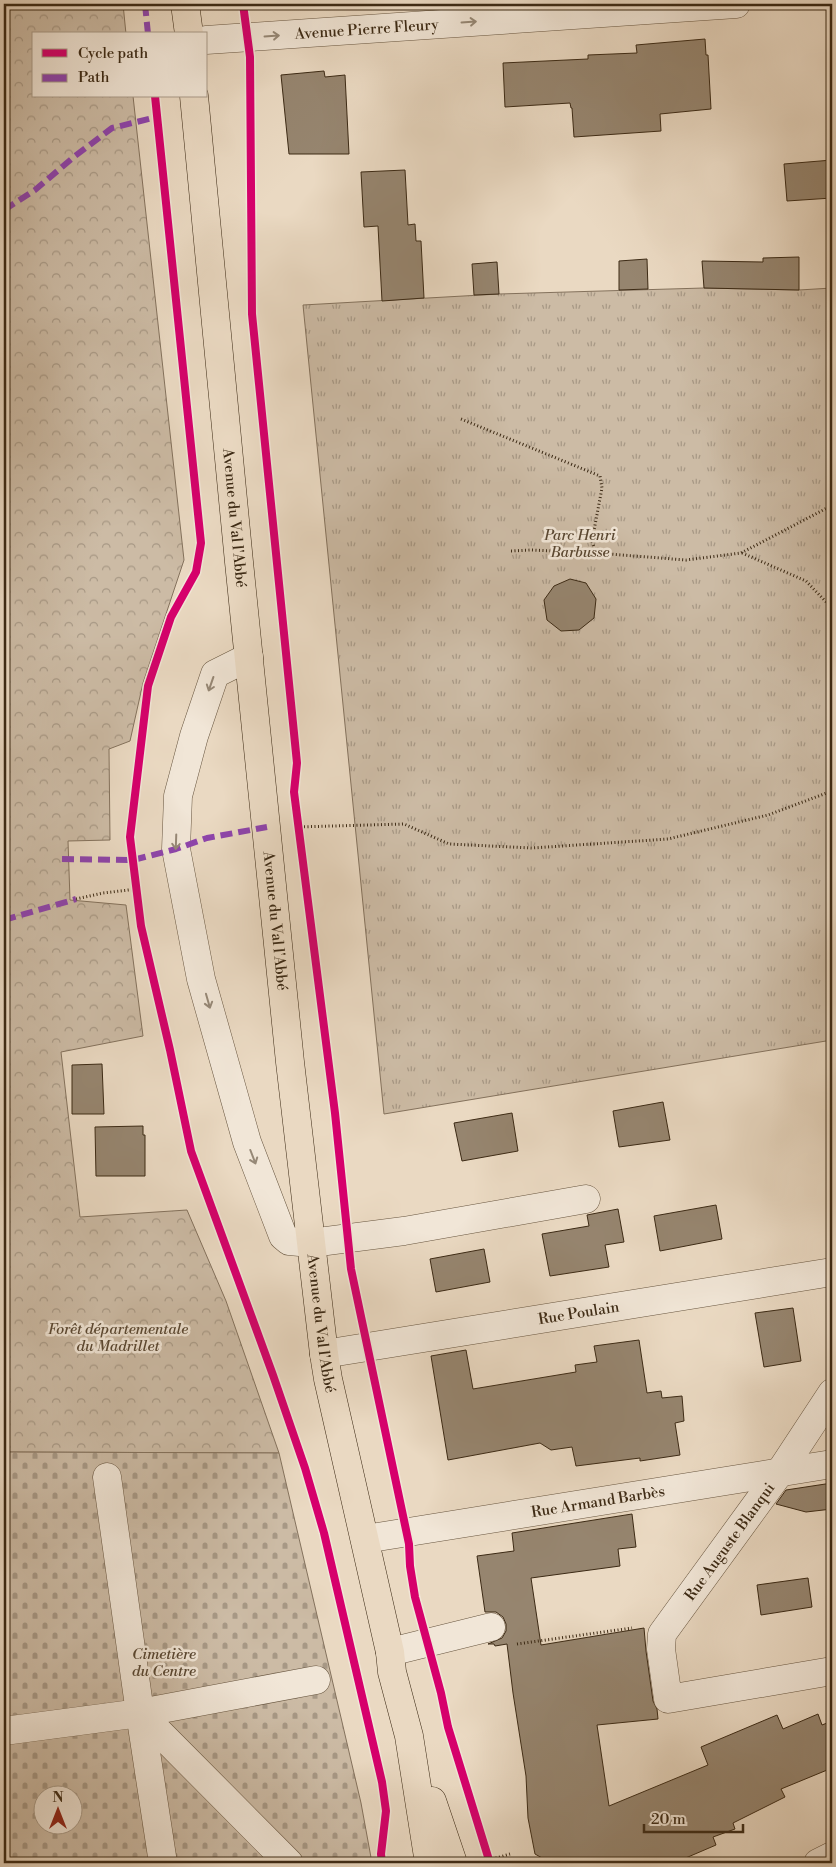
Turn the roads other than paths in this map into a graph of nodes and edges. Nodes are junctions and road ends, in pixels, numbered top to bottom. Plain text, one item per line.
1 (185, 4) edge
2 (736, 4) edge
3 (189, 32) edge
4 (208, 40) edge
5 (194, 98) edge
6 (249, 657) junction
7 (586, 1199) dead end
8 (311, 1243) junction
9 (832, 1272) edge
10 (324, 1354) junction
11 (832, 1393) edge
12 (832, 1464) edge
13 (780, 1472) junction
14 (107, 1476) dead end
15 (365, 1539) junction
16 (491, 1627) dead end
17 (390, 1652) junction
18 (832, 1670) edge
19 (316, 1680) dead end
20 (140, 1713) junction
21 (4, 1731) edge
22 (409, 1736) junction
23 (832, 1856) edge
24 (162, 1863) edge
25 (289, 1863) edge
26 (429, 1863) edge
27 (453, 1863) edge
28 (818, 1863) edge

1 - 3 main road
4 -> 2 street, Avenue Pierre Fleury
5 - 6 main road, Avenue du Val l'Abbé
6 - 8 main road, Avenue du Val l'Abbé
6 -> 8 street
7 - 8 street
8 - 10 main road, Avenue du Val l'Abbé
9 - 10 street, Rue Poulain
10 - 15 main road, Avenue du Val l'Abbé
11 - 13 street, Rue Auguste Blanqui
12 - 13 street, Rue Armand Barbès
13 - 15 street, Rue Armand Barbès
13 - 18 street, Rue Auguste Blanqui
14 - 20 street
15 - 17 main road, Avenue du Val l'Abbé
16 - 17 street
17 - 22 main road, Avenue du Val l'Abbé
19 - 20 street
20 - 21 street
20 - 24 street
20 - 25 street
22 - 26 main road, Avenue du Val l'Abbé
22 - 27 main road, Avenue du Val l'Abbé
23 - 28 street

